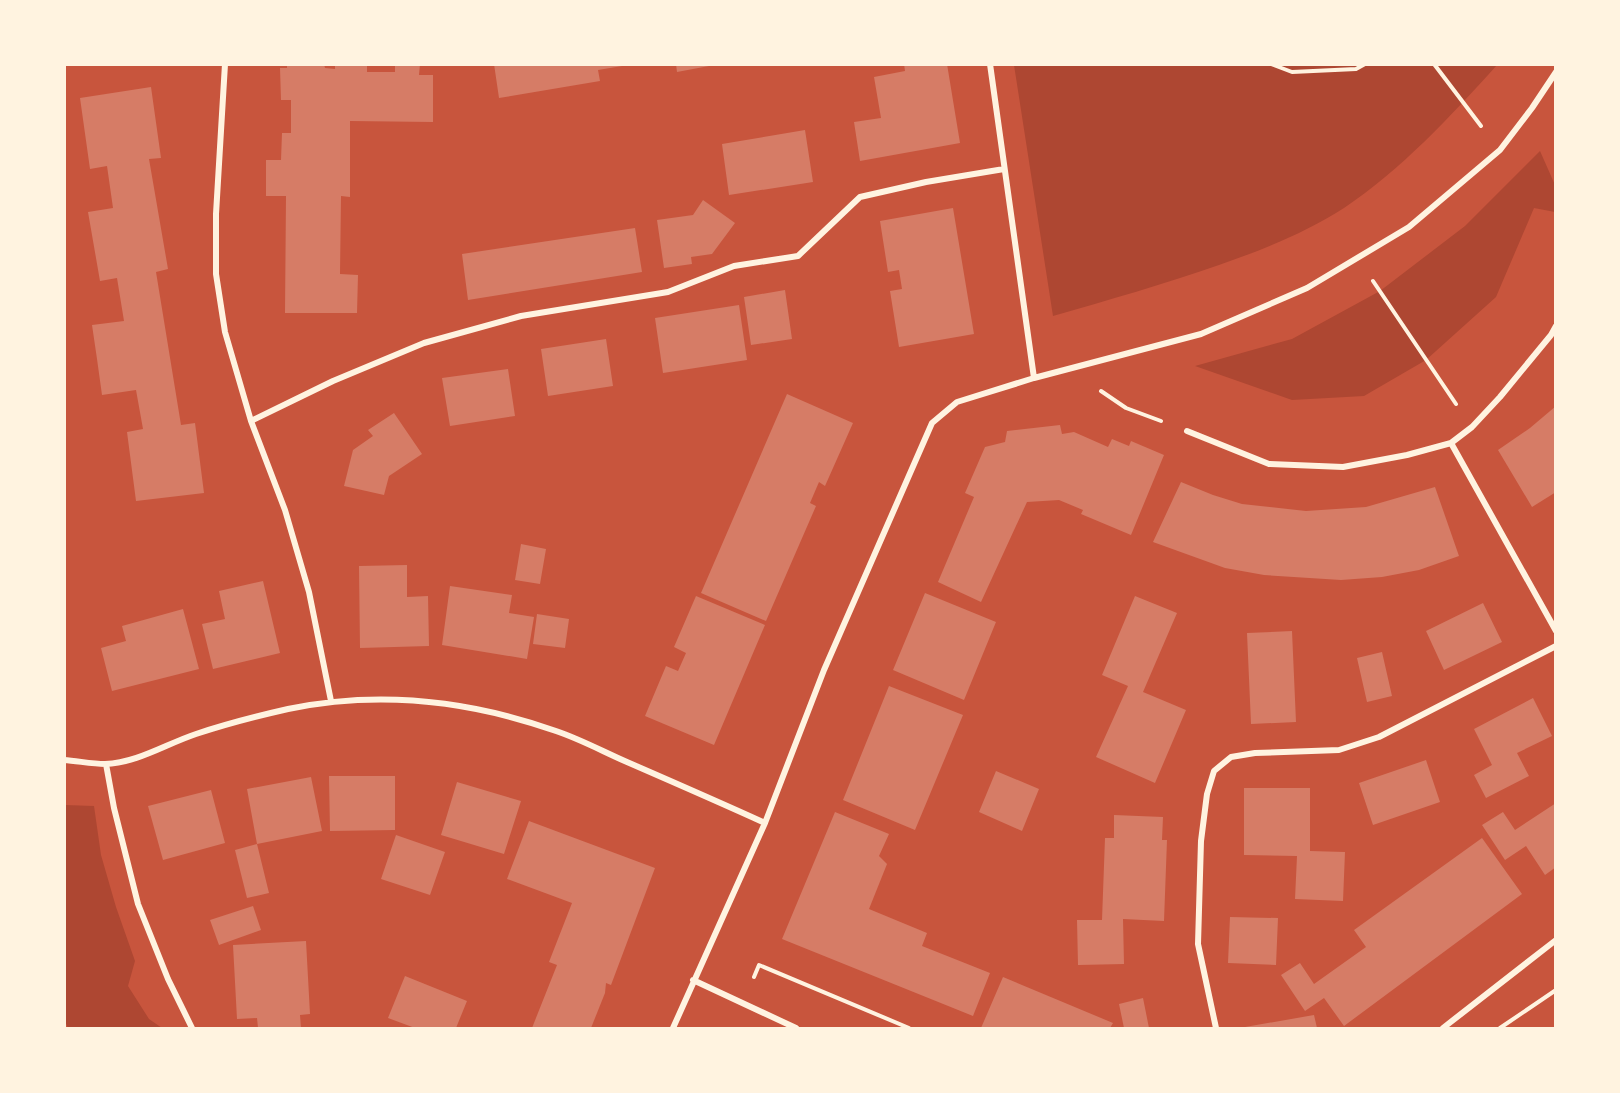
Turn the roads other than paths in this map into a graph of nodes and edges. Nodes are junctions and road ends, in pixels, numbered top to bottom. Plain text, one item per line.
1 (225, 64) edge
2 (990, 64) edge
3 (1556, 72) edge
4 (1004, 169) junction
5 (1556, 326) edge
6 (1034, 378) junction
7 (251, 421) junction
8 (1187, 431) road end
9 (1451, 443) junction
10 (1556, 631) edge
11 (1556, 646) edge
12 (331, 701) junction
13 (64, 760) edge
14 (106, 764) junction
15 (765, 823) junction
16 (1556, 940) edge
17 (693, 980) junction
18 (192, 1029) edge
19 (673, 1029) edge
20 (796, 1029) edge
21 (1216, 1029) edge
22 (1443, 1029) edge

1 - 7 street
2 - 4 street
3 - 6 street
4 - 6 street
4 - 7 street
5 - 9 street
6 - 15 street
7 - 12 street
8 - 9 street
9 - 10 street
11 - 21 street
12 - 14 street
12 - 15 street
13 - 14 street
14 - 18 street
15 - 17 street
16 - 22 street
17 - 19 street
17 - 20 street

